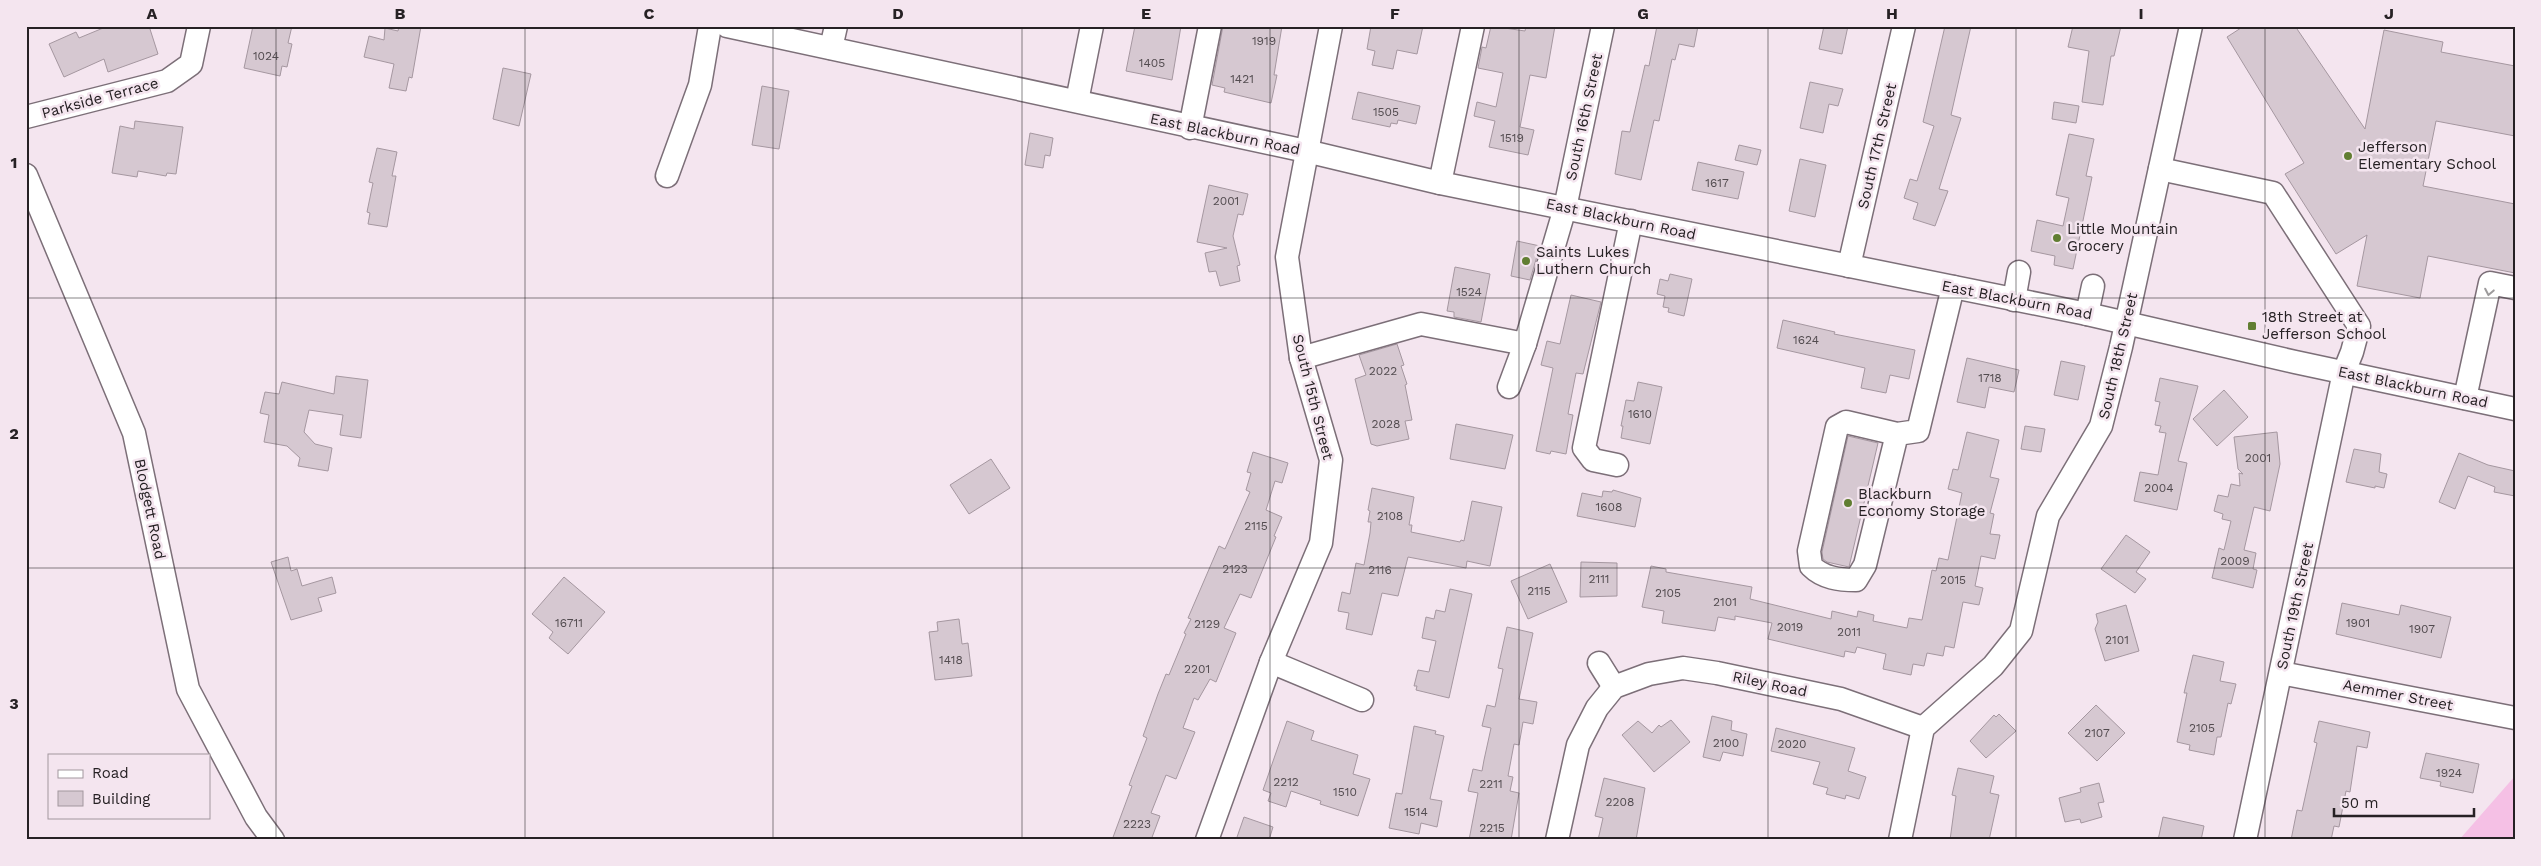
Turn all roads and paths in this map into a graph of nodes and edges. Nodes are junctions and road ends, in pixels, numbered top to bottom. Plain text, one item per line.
1 (199, 26) edge
2 (710, 26) edge
3 (727, 26) edge
4 (836, 26) edge
5 (1092, 26) edge
6 (1210, 26) edge
7 (1331, 26) edge
8 (1473, 26) edge
9 (1603, 26) edge
10 (1904, 26) edge
11 (2191, 26) edge
12 (831, 48) junction
13 (1077, 101) junction
14 (26, 117) edge
15 (1190, 128) junction
16 (1306, 151) junction
17 (2160, 169) junction
18 (26, 175) edge
19 (667, 176) dead end
20 (1440, 182) junction
21 (1565, 208) junction
22 (1631, 221) junction
23 (1849, 266) junction
24 (2019, 272) dead end
25 (2092, 286) dead end
26 (1953, 287) junction
27 (2515, 288) edge
28 (2014, 300) junction
29 (2087, 314) junction
30 (2126, 323) junction
31 (1524, 344) junction
32 (1301, 358) junction
33 (2344, 372) junction
34 (1509, 387) dead end
35 (2465, 398) junction
36 (2515, 409) edge
37 (1897, 434) junction
38 (1617, 465) dead end
39 (1271, 662) junction
40 (1599, 662) dead end
41 (2281, 672) junction
42 (1614, 687) junction
43 (1362, 700) dead end
44 (2515, 718) edge
45 (1923, 728) junction
46 (272, 840) edge
47 (1207, 840) edge
48 (1557, 840) edge
49 (1900, 840) edge
50 (2245, 840) edge

1 - 14 street, Parkside Terrace
2 - 19 street
3 - 12 street, East Blackburn Road
4 - 12 street
5 - 13 street
6 - 15 street
7 - 16 street, South 15th Street
8 - 20 street
9 - 21 street, South 16th Street
10 - 23 street, South 17th Street
11 - 17 street, South 18th Street
12 - 13 street, East Blackburn Road
13 - 15 street, East Blackburn Road
15 - 16 street, East Blackburn Road
16 - 20 street, East Blackburn Road
16 - 32 street, South 15th Street
17 - 30 street, South 18th Street
17 - 33 street, South 19th Street
18 - 46 street, Blodgett Road
20 - 21 street, East Blackburn Road
21 - 22 street, East Blackburn Road
21 - 31 street, South 16th Street
22 - 23 street, East Blackburn Road
22 - 38 street
23 - 26 street, East Blackburn Road
24 - 28 street
25 - 29 street
26 - 28 street, East Blackburn Road
26 - 37 street
27 -> 35 street
28 - 29 street, East Blackburn Road
29 - 30 street, East Blackburn Road
30 - 33 street, East Blackburn Road
30 - 45 street, South 18th Street
31 - 32 street
31 - 34 street, South 16th Street
32 - 39 street, South 15th Street
33 - 35 street, East Blackburn Road
33 - 41 street, South 19th Street
35 - 36 street, East Blackburn Road
37 - 37 street
39 - 43 street
39 - 47 street, South 15th Street
40 - 42 street
41 - 44 street, Aemmer Street
41 - 50 street, South 19th Street
42 - 45 street, Riley Road
42 - 48 street
45 - 49 street

